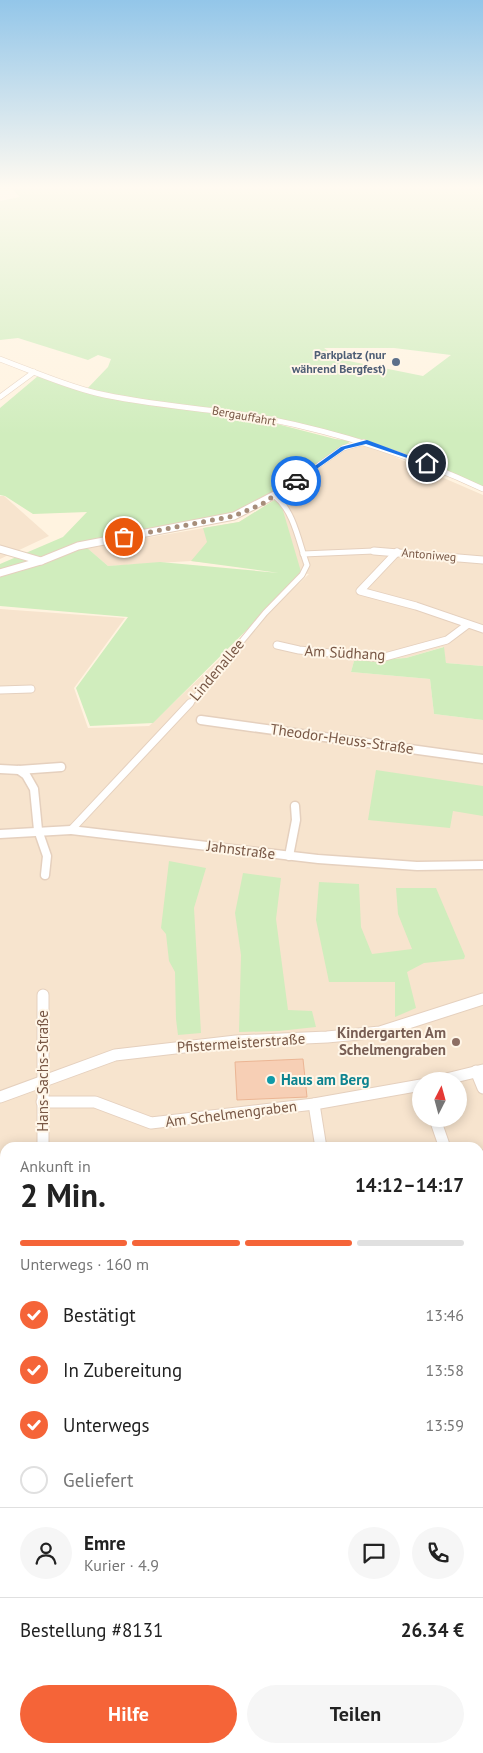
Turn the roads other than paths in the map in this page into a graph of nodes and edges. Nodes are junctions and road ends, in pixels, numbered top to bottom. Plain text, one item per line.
1 (0, 359) edge
2 (34, 372) junction
3 (0, 397) edge
4 (367, 442) junction
5 (483, 489) edge
6 (276, 496) junction
7 (0, 549) edge
8 (374, 551) joint
9 (397, 552) junction
10 (303, 554) junction
11 (483, 560) edge
12 (41, 561) junction
13 (0, 573) edge
14 (467, 625) junction
15 (483, 629) edge
16 (277, 644) dead end
17 (31, 689) dead end
18 (0, 690) edge
19 (201, 720) dead end
20 (483, 759) edge
21 (61, 766) dead end
22 (0, 769) edge
23 (19, 770) junction
24 (295, 806) dead end
25 (71, 830) junction
26 (38, 831) junction
27 (0, 834) edge
28 (288, 856) junction
29 (483, 865) edge
30 (45, 875) dead end
31 (43, 995) dead end
32 (483, 999) edge
33 (480, 1070) edge
34 (42, 1080) junction
35 (412, 1087) edge
36 (483, 1088) edge
37 (0, 1097) edge
38 (42, 1102) junction
39 (314, 1104) junction
40 (438, 1128) edge
41 (43, 1142) edge
42 (320, 1142) edge
43 (443, 1142) edge

1 - 2 street, Bergauffahrt
2 - 3 street
2 - 4 street, Bergauffahrt
4 - 5 street, Bergauffahrt
4 - 6 street
6 - 10 street, Lindenallee
6 - 12 street
7 - 12 street
8 - 9 street, Antoniweg
8 - 10 street
9 - 11 street, Antoniweg
9 - 14 street
10 - 25 street, Lindenallee
12 - 13 street
14 - 15 street
14 - 16 street, Am Südhang
17 - 18 street
19 - 20 street, Theodor-Heuss-Straße
21 - 23 street
22 - 23 street
23 - 26 street
24 - 28 street
25 - 26 street, Jahnstraße
25 - 28 street, Jahnstraße
26 - 27 street, Jahnstraße
26 - 30 street
28 - 29 street, Jahnstraße
31 - 34 street, Hans-Sachs-Straße
32 - 34 street, Pfistermeisterstraße
33 - 36 street
34 - 37 street, Pfistermeisterstraße
34 - 38 street, Hans-Sachs-Straße
35 - 39 street, Am Schelmengraben
38 - 39 street, Am Schelmengraben
38 - 41 street, Hans-Sachs-Straße
39 - 42 street
40 - 43 street

